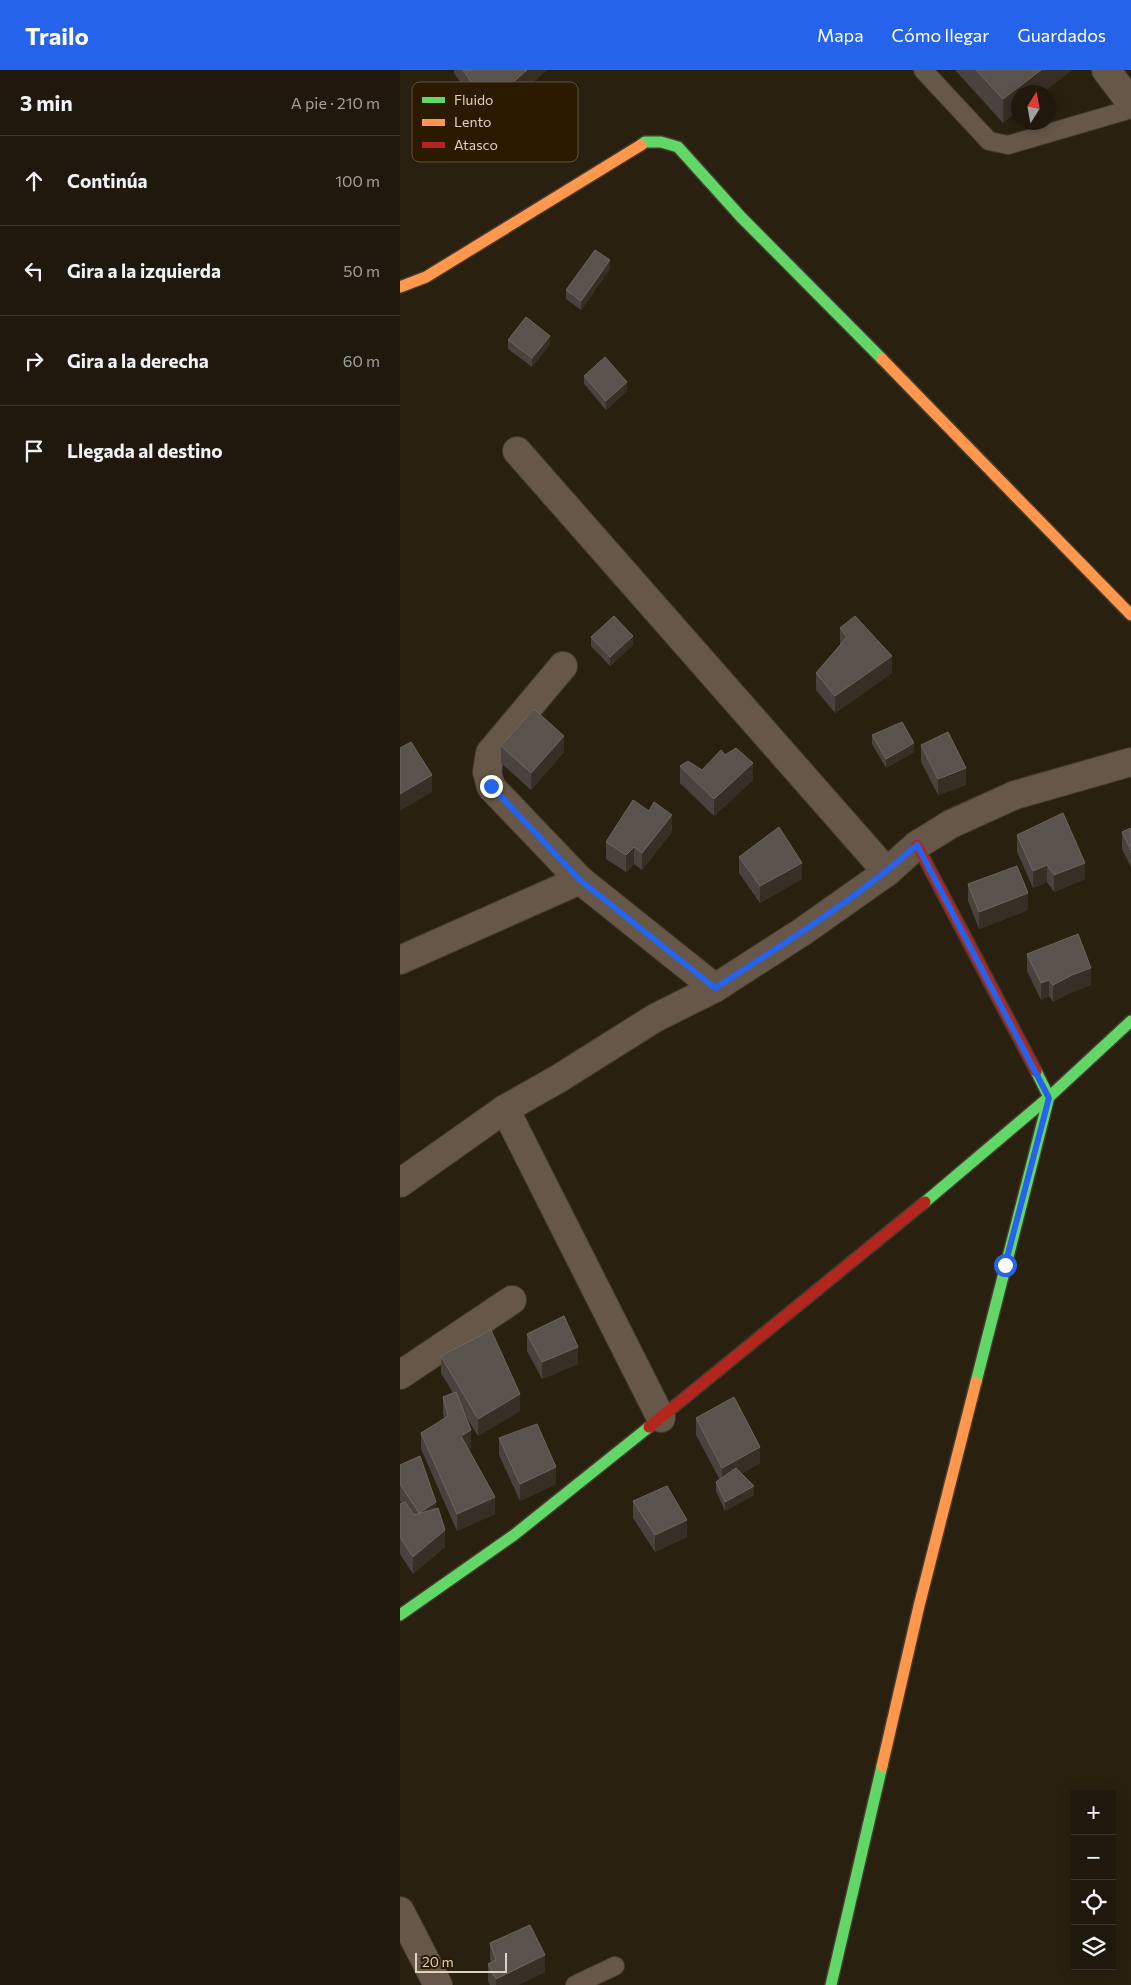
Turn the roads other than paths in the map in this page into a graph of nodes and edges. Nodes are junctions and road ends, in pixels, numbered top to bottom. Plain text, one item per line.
1 (923, 70) edge
2 (1106, 70) edge
3 (1131, 104) edge
4 (1131, 109) edge
5 (400, 287) edge
6 (517, 451) dead end
7 (1131, 615) edge
8 (563, 666) dead end
9 (1131, 762) edge
10 (917, 845) junction
11 (887, 872) junction
12 (580, 880) junction
13 (400, 960) edge
14 (715, 988) junction
15 (1131, 1021) edge
16 (1049, 1098) junction
17 (505, 1109) junction
18 (400, 1183) edge
19 (512, 1300) dead end
20 (400, 1376) edge
21 (660, 1418) junction
22 (400, 1616) edge
23 (400, 1911) edge
24 (614, 1966) dead end
25 (601, 1979) edge
26 (438, 1985) edge
27 (575, 1985) edge
28 (831, 1985) edge

1 - 4 lane
2 - 3 street
5 - 7 street
6 - 11 street
8 - 12 street
9 - 10 street
10 - 11 street
10 - 16 street
11 - 14 street
12 - 13 street
12 - 14 street
14 - 17 street
15 - 16 street
16 - 21 street
16 - 28 street
17 - 18 street
17 - 21 street
19 - 20 street
21 - 22 street
23 - 26 street
24 - 25 lane
25 - 27 lane

